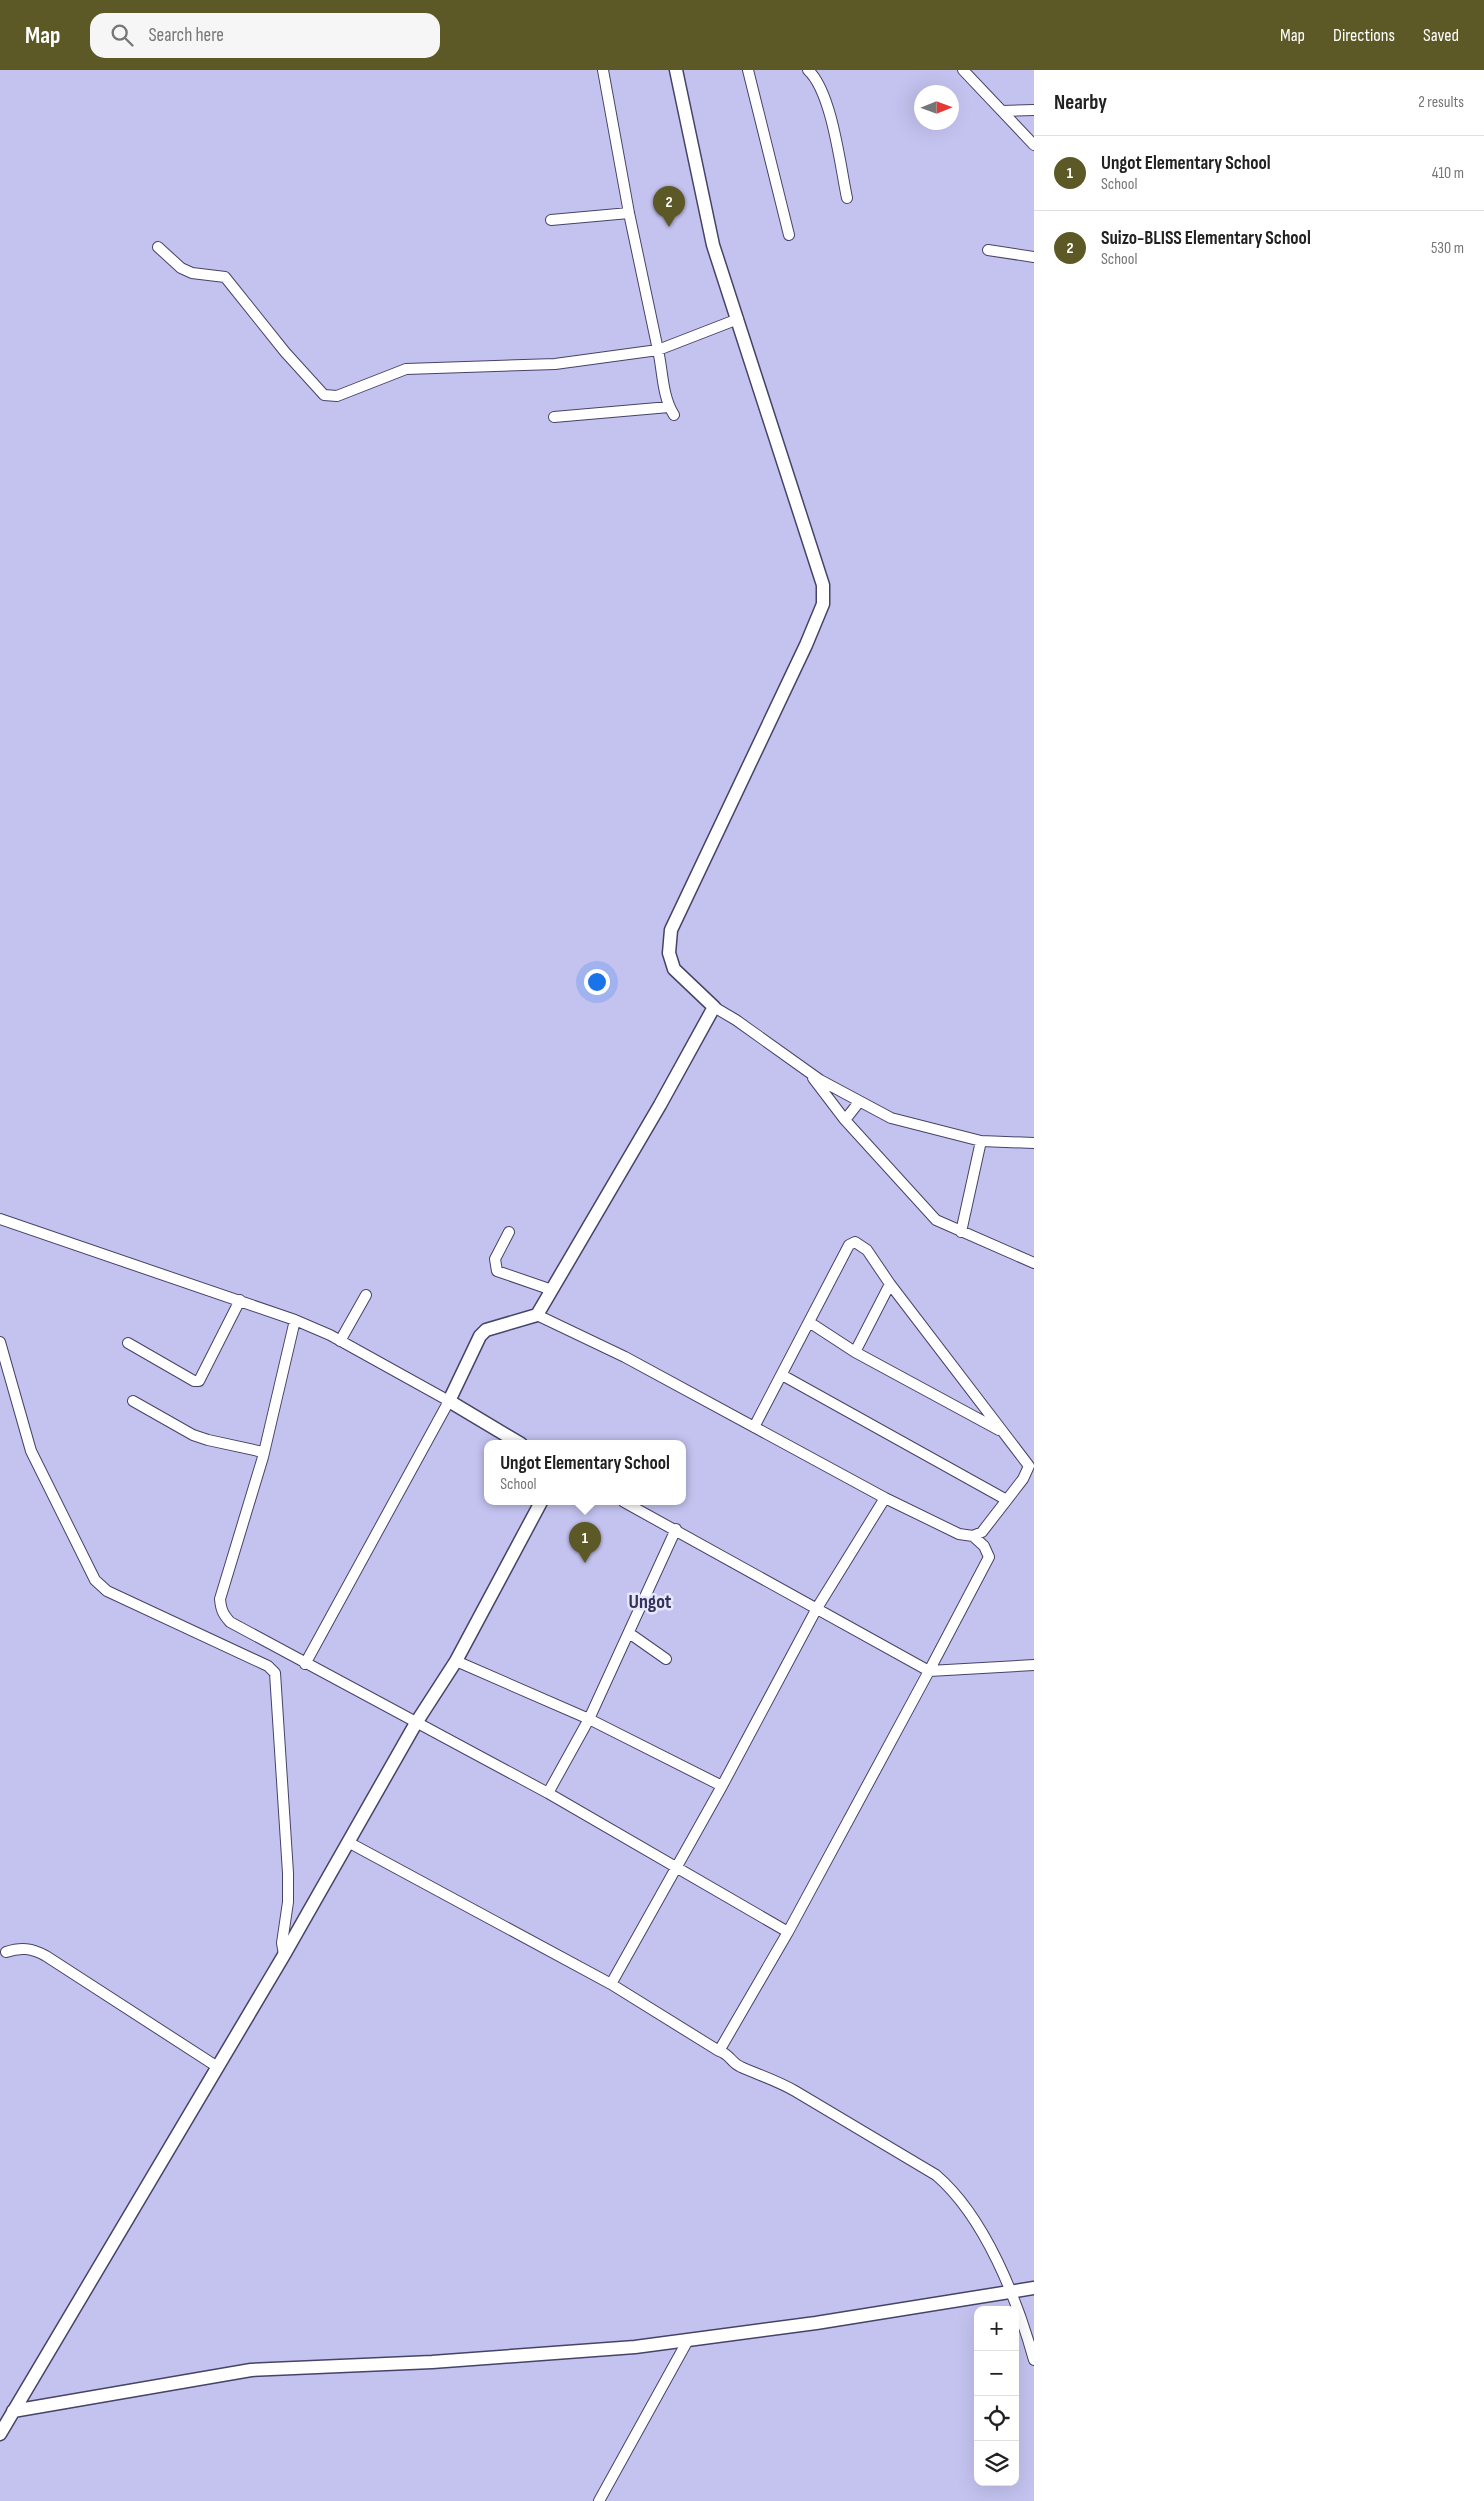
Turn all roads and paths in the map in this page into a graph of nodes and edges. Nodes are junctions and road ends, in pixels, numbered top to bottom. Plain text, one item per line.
1 (603, 70) edge
2 (676, 70) edge
3 (748, 70) edge
4 (808, 70) edge
5 (963, 70) edge
6 (1034, 110) edge
7 (1002, 111) junction
8 (1034, 145) edge
9 (848, 198) dead end
10 (628, 213) junction
11 (551, 220) dead end
12 (789, 235) dead end
13 (158, 247) dead end
14 (988, 250) dead end
15 (1034, 257) edge
16 (738, 319) junction
17 (658, 350) junction
18 (554, 417) dead end
19 (714, 1007) junction
20 (806, 1070) junction
21 (859, 1102) junction
22 (846, 1120) junction
23 (981, 1141) junction
24 (1034, 1143) edge
25 (0, 1220) edge
26 (509, 1232) dead end
27 (961, 1232) junction
28 (1034, 1264) edge
29 (890, 1284) junction
30 (552, 1290) junction
31 (366, 1295) dead end
32 (240, 1300) junction
33 (537, 1315) junction
34 (294, 1320) junction
35 (809, 1322) junction
36 (340, 1341) junction
37 (0, 1342) edge
38 (128, 1343) dead end
39 (855, 1352) junction
40 (782, 1375) junction
41 (133, 1401) dead end
42 (449, 1401) junction
43 (754, 1428) junction
44 (1002, 1432) junction
45 (514, 1440) edge
46 (263, 1452) junction
47 (1032, 1466) edge
48 (885, 1498) junction
49 (1005, 1499) junction
50 (539, 1505) edge
51 (630, 1505) edge
52 (676, 1529) junction
53 (973, 1536) junction
54 (817, 1608) junction
55 (629, 1633) junction
56 (666, 1659) dead end
57 (456, 1661) junction
58 (305, 1664) junction
59 (1034, 1665) edge
60 (929, 1671) junction
61 (589, 1719) junction
62 (416, 1723) junction
63 (722, 1786) junction
64 (548, 1793) junction
65 (348, 1842) junction
66 (675, 1869) junction
67 (788, 1932) junction
68 (6, 1952) dead end
69 (284, 1955) junction
70 (611, 1984) junction
71 (719, 2051) junction
72 (216, 2066) junction
73 (1034, 2288) edge
74 (1011, 2293) junction
75 (688, 2340) junction
76 (1034, 2360) edge
77 (13, 2411) junction
78 (0, 2434) edge
79 (599, 2501) edge

1 - 10 street
2 - 16 street
3 - 12 street
4 - 9 street
5 - 7 street
6 - 7 street
7 - 8 street
10 - 11 street
10 - 17 street
13 - 17 street
14 - 15 street
16 - 17 street
16 - 19 street
17 - 18 street
19 - 20 street
19 - 30 street
20 - 21 street
20 - 22 street
21 - 22 street
21 - 23 street
22 - 27 street
23 - 24 street
23 - 27 street
25 - 32 street
26 - 30 street
27 - 28 street
29 - 35 street
29 - 39 street
29 - 44 street
30 - 33 street
31 - 36 street
32 - 34 street
32 - 38 street
33 - 42 street
33 - 43 street
34 - 36 street
34 - 46 street
35 - 39 street
35 - 40 street
36 - 42 street
37 - 69 street
39 - 44 street
40 - 43 street
40 - 49 street
41 - 46 street
42 - 45 street
42 - 58 street
43 - 48 street
44 - 47 street
46 - 58 street
47 - 49 street
48 - 53 street
48 - 54 street
49 - 53 street
50 - 57 street
51 - 52 street
52 - 54 street
52 - 55 street
53 - 60 street
54 - 60 street
54 - 63 street
55 - 56 street
55 - 61 street
57 - 61 street
57 - 62 street
58 - 62 street
59 - 60 street
60 - 67 street
61 - 63 street
61 - 64 street
62 - 64 street
62 - 65 street
63 - 66 street
64 - 66 street
65 - 69 street
65 - 70 street
66 - 67 street
66 - 70 street
67 - 71 street
68 - 72 street
69 - 72 street
70 - 71 street
71 - 74 street
72 - 77 street
73 - 74 street
74 - 75 street
74 - 76 street
75 - 77 street
75 - 79 street
77 - 78 street

